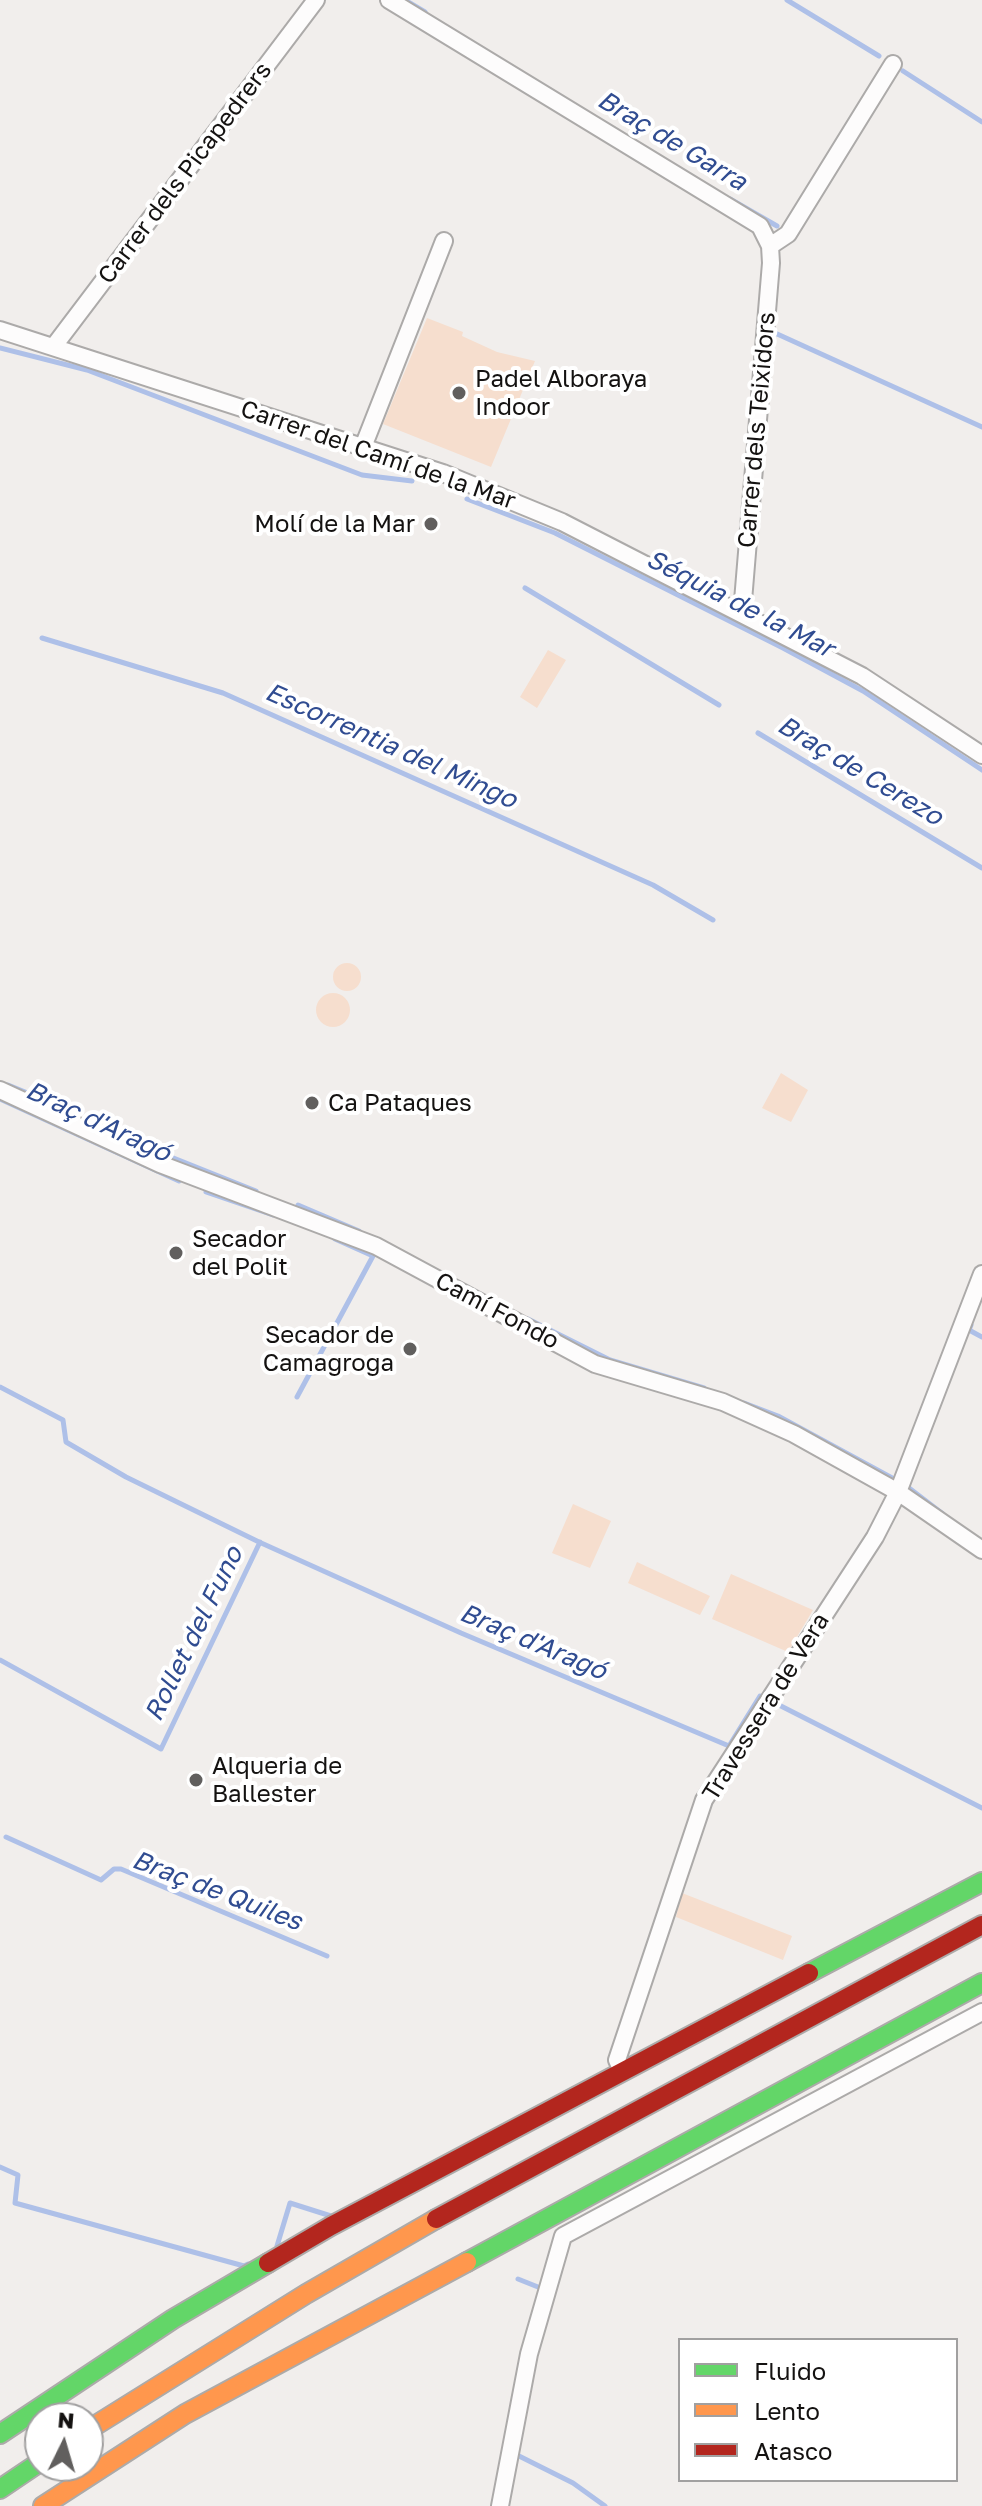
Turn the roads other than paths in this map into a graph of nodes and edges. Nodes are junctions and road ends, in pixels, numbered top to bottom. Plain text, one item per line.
1 (316, 0) edge
2 (389, 0) edge
3 (893, 64) dead end
4 (444, 241) dead end
5 (770, 246) junction
6 (0, 330) edge
7 (54, 346) junction
8 (363, 447) junction
9 (742, 613) junction
10 (982, 755) edge
11 (0, 1090) edge
12 (982, 1274) edge
13 (898, 1492) junction
14 (982, 1550) edge
15 (982, 1882) edge
16 (982, 1925) edge
17 (982, 1983) edge
18 (982, 2012) edge
19 (622, 2071) junction
20 (104, 2419) edge
21 (0, 2434) edge
22 (24, 2473) edge
23 (0, 2489) edge
24 (43, 2506) edge
25 (500, 2506) edge

1 - 7 street, Carrer dels Picapedrers
2 - 5 street
3 - 5 street
4 - 8 street
5 - 9 street, Carrer dels Teixidors
6 - 7 street, Carrer del Camí de la Mar
7 - 8 street, Carrer del Camí de la Mar
8 - 9 street, Carrer del Camí de la Mar
9 - 10 street, Carrer del Camí de la Mar
11 - 13 street, Camí Fondo
12 - 13 street, Travessera de Vera
13 - 14 street, Camí Fondo
13 - 19 street, Travessera de Vera
15 - 19 main road
16 - 20 main road
17 - 24 main road
18 - 25 street
19 - 21 main road
22 - 23 main road

